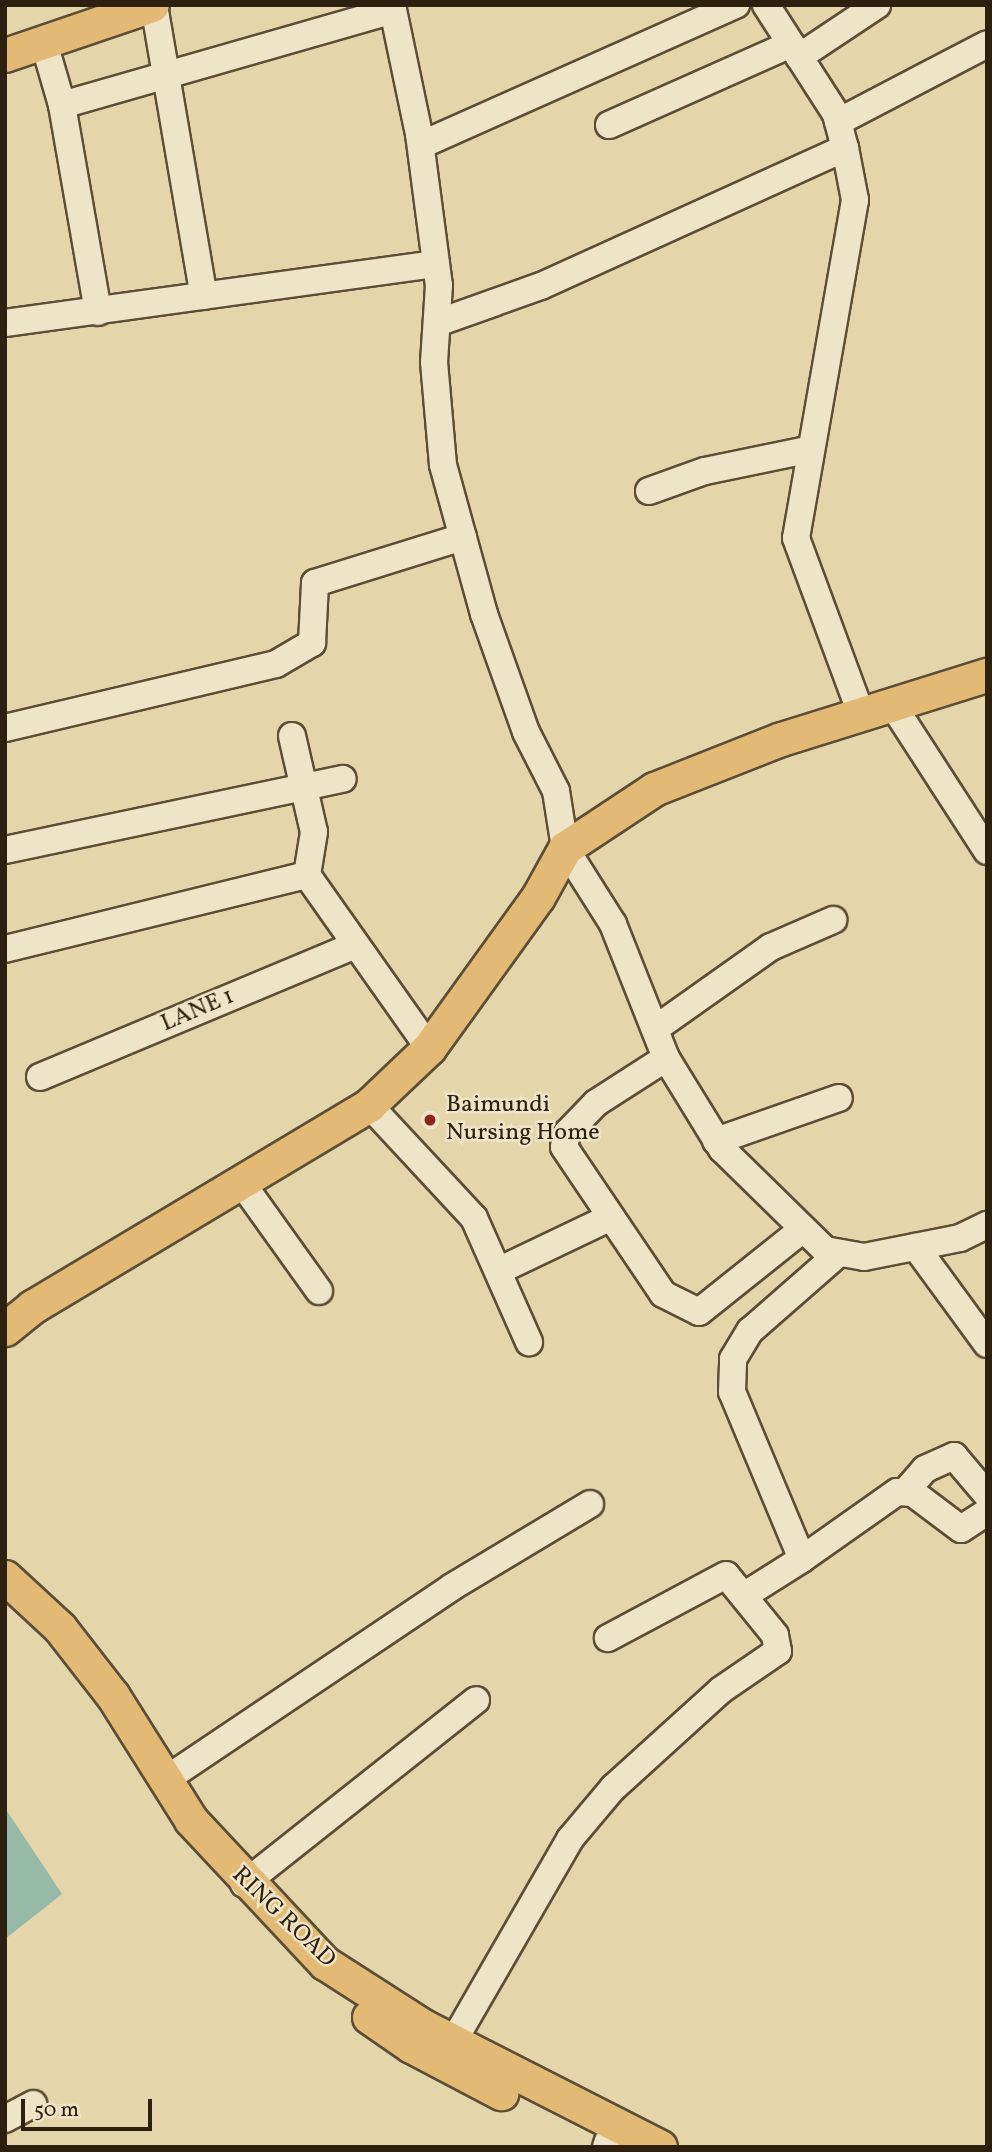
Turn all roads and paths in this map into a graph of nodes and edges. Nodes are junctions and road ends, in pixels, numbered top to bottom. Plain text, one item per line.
1 (98, 5) edge
2 (153, 5) edge
3 (736, 5) edge
4 (766, 5) edge
5 (877, 5) edge
6 (392, 8) edge
7 (5, 36) edge
8 (44, 43) junction
9 (987, 44) edge
10 (795, 50) junction
11 (5, 55) edge
12 (168, 71) junction
13 (62, 105) junction
14 (838, 122) junction
15 (609, 125) dead end
16 (421, 145) junction
17 (845, 148) junction
18 (436, 264) junction
19 (204, 296) junction
20 (98, 312) junction
21 (5, 323) edge
22 (436, 323) junction
23 (807, 450) junction
24 (649, 491) dead end
25 (463, 537) junction
26 (987, 675) edge
27 (892, 704) junction
28 (861, 714) junction
29 (5, 729) edge
30 (292, 736) dead end
31 (344, 779) dead end
32 (304, 789) junction
33 (565, 848) junction
34 (5, 850) edge
35 (987, 850) edge
36 (307, 874) junction
37 (833, 920) dead end
38 (356, 945) junction
39 (5, 949) edge
40 (655, 1029) junction
41 (429, 1048) junction
42 (666, 1058) junction
43 (40, 1077) dead end
44 (838, 1098) dead end
45 (369, 1105) junction
46 (716, 1141) junction
47 (241, 1182) junction
48 (609, 1218) junction
49 (987, 1225) edge
50 (803, 1229) junction
51 (916, 1247) junction
52 (839, 1253) junction
53 (498, 1271) junction
54 (319, 1291) dead end
55 (5, 1329) edge
56 (528, 1342) dead end
57 (987, 1344) edge
58 (905, 1492) junction
59 (987, 1495) edge
60 (590, 1504) dead end
61 (987, 1512) edge
62 (802, 1559) junction
63 (5, 1577) edge
64 (5, 1595) edge
65 (745, 1595) junction
66 (608, 1638) dead end
67 (476, 1700) dead end
68 (164, 1780) junction
69 (244, 1884) junction
70 (453, 2042) junction
71 (33, 2104) dead end
72 (5, 2119) edge
73 (612, 2145) edge
74 (660, 2147) edge

1 - 7 main road
2 - 8 main road
2 - 12 street
3 - 16 street
4 - 10 street
5 - 10 street
6 - 12 street
6 - 16 street
8 - 11 main road
8 - 13 street
9 - 14 street
10 - 14 street
10 - 15 street
12 - 13 street
12 - 19 street
13 - 20 street
14 - 17 street
16 - 18 street
17 - 22 street
17 - 23 street
18 - 19 street
18 - 22 street
19 - 20 street
20 - 21 street
22 - 25 street
23 - 24 street
23 - 28 street
25 - 29 street
25 - 33 street
26 - 27 main road
27 - 28 main road
27 - 35 street
28 - 33 main road
30 - 32 street
31 - 32 street
32 - 34 street
32 - 36 street
33 - 40 street
33 - 41 main road
36 - 38 street
36 - 39 street
37 - 40 street
38 - 41 street
38 - 43 street, LANE 1
40 - 42 street
41 - 45 main road
42 - 46 street
42 - 48 street
44 - 46 street
45 - 47 main road
45 - 53 street
46 - 50 street
47 - 54 street
47 - 55 main road
48 - 50 street
48 - 53 street
49 - 51 street
50 - 52 street
51 - 52 street
51 - 57 street
52 - 62 street
53 - 56 street
58 - 59 street
58 - 61 street
58 - 62 street
60 - 68 street
62 - 65 street
63 - 68 main road, RING ROAD
64 - 73 main road, RING ROAD
65 - 66 street
65 - 70 street
67 - 69 street
68 - 69 main road, RING ROAD
69 - 70 main road, RING ROAD
70 - 74 main road, RING ROAD
71 - 72 street

